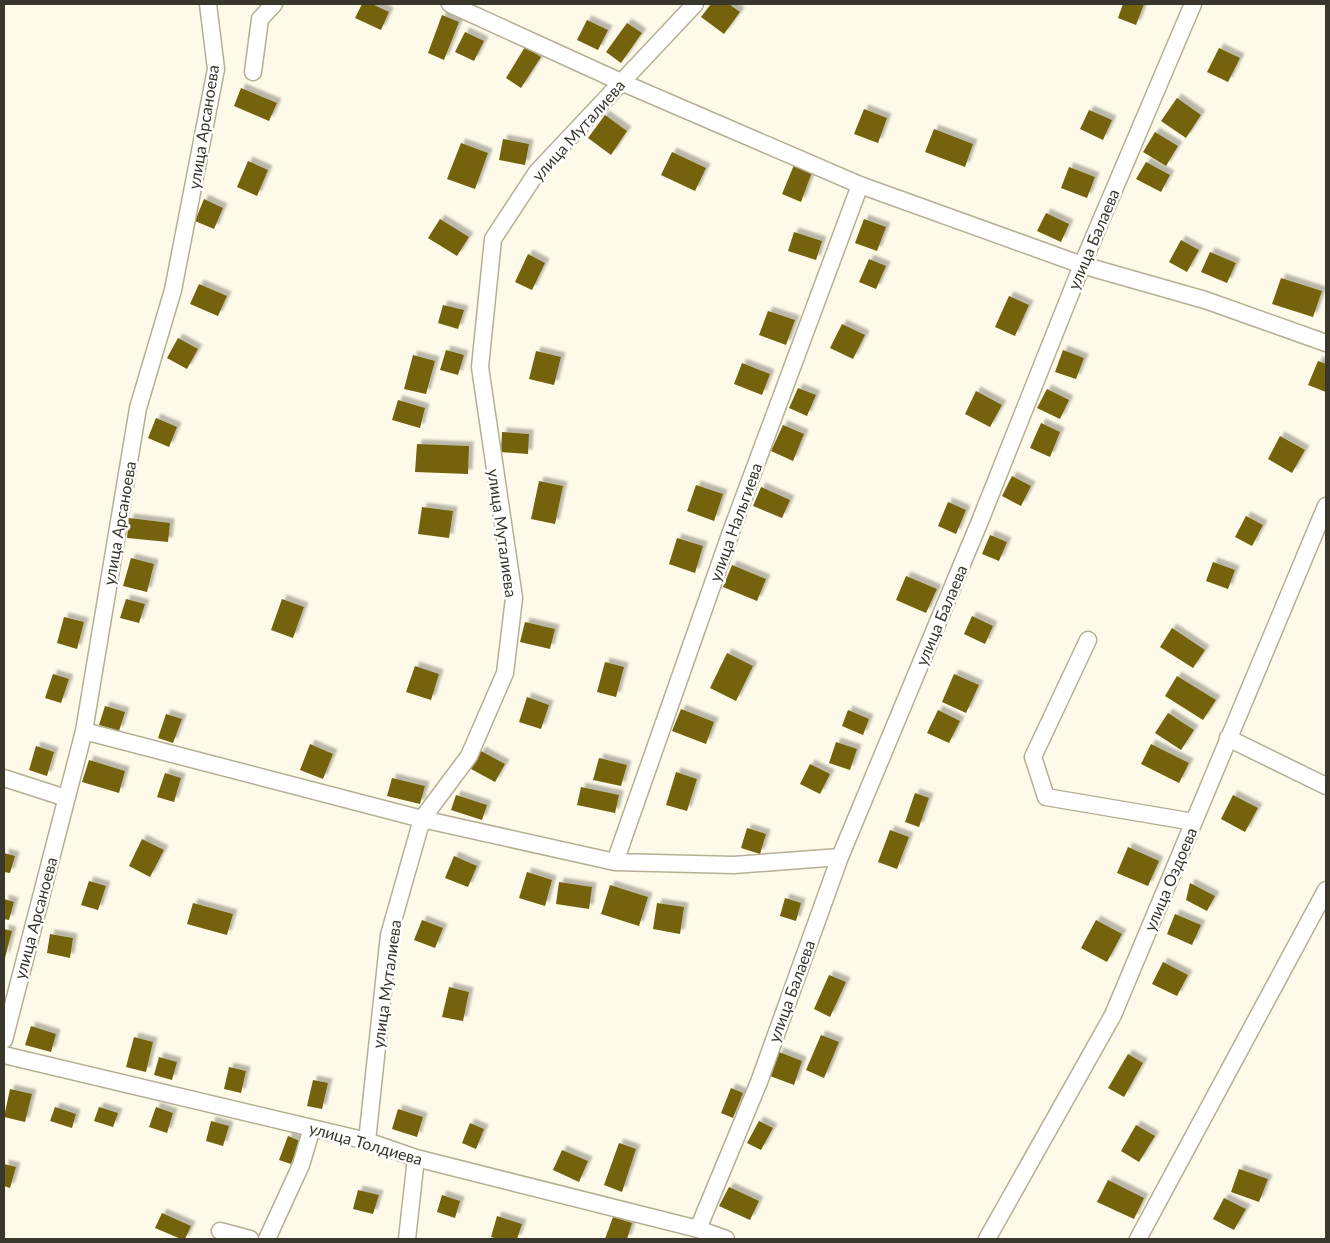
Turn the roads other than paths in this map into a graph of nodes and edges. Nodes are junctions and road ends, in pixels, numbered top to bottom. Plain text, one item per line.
1 (208, 4) edge
2 (274, 4) edge
3 (450, 4) edge
4 (696, 4) edge
5 (1193, 4) edge
6 (252, 72) dead end
7 (621, 82) junction
8 (860, 185) junction
9 (1082, 265) junction
10 (1326, 343) edge
11 (1326, 506) edge
12 (1088, 640) dead end
13 (84, 731) junction
14 (1228, 738) junction
15 (4, 778) edge
16 (1326, 786) edge
17 (66, 798) junction
18 (422, 819) junction
19 (1194, 822) junction
20 (840, 858) junction
21 (615, 862) junction
22 (1326, 890) edge
23 (4, 1040) edge
24 (4, 1055) edge
25 (312, 1128) junction
26 (367, 1141) junction
27 (416, 1158) junction
28 (698, 1228) junction
29 (220, 1231) dead end
30 (250, 1239) edge
31 (267, 1239) edge
32 (407, 1239) edge
33 (726, 1239) edge
34 (987, 1239) edge
35 (1138, 1239) edge

1 - 13 street, улица Арсаноева
2 - 6 street
3 - 7 street
4 - 7 street, улица Муталиева
5 - 9 street, улица Балаева
7 - 8 street
7 - 18 street, улица Муталиева
8 - 9 street
8 - 21 street, улица Нальгиева
9 - 10 street
9 - 20 street, улица Балаева
11 - 14 street, улица Оздоева
12 - 19 street
13 - 17 street, улица Арсаноева
13 - 18 street
14 - 16 street
14 - 19 street, улица Оздоева
15 - 17 street
17 - 23 street, улица Арсаноева
18 - 21 street
18 - 26 street, улица Муталиева
19 - 34 street, улица Оздоева
20 - 21 street
20 - 28 street, улица Балаева
22 - 35 street
24 - 25 street, улица Толдиева
25 - 26 street, улица Толдиева
25 - 31 street
26 - 27 street, улица Толдиева
27 - 28 street, улица Толдиева
27 - 32 street
28 - 33 street, улица Толдиева
29 - 30 street

